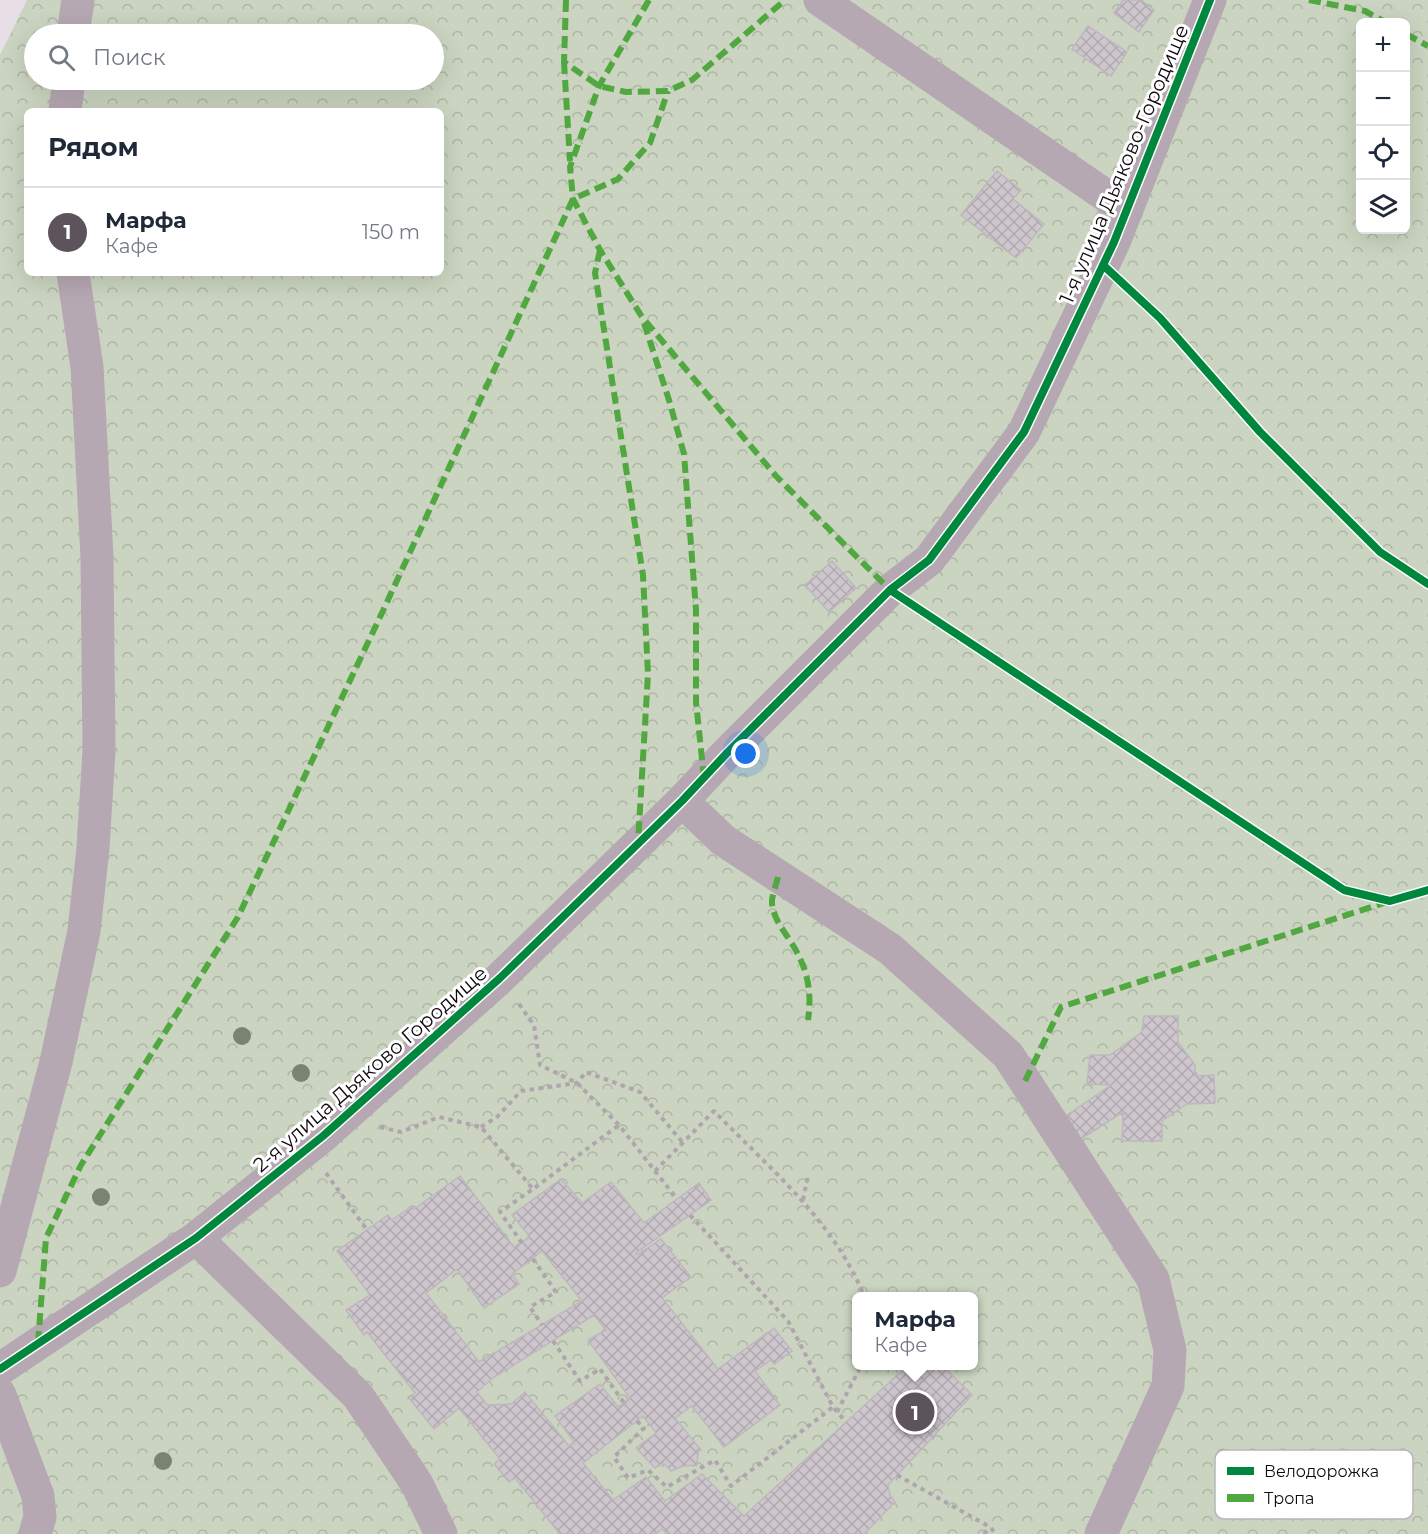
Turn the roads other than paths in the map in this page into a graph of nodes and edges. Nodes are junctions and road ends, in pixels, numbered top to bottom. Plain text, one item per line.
1 (78, 0) edge
2 (820, 0) edge
3 (1210, 0) edge
4 (74, 24) edge
5 (68, 90) edge
6 (65, 108) edge
7 (1127, 210) junction
8 (73, 276) edge
9 (727, 753) joint
10 (682, 801) junction
11 (196, 1238) junction
12 (0, 1271) edge
13 (0, 1369) edge
14 (0, 1395) edge
15 (35, 1534) edge
16 (441, 1534) edge
17 (1101, 1534) edge

1 - 4 lane
2 - 7 lane
3 - 7 lane, 1-я улица Дьяково-Городище
5 - 6 lane
7 - 9 lane, 1-я улица Дьяково-Городище
8 - 12 lane
9 - 10 lane, 2-я улица Дьяково Городище
10 - 11 lane, 2-я улица Дьяково Городище
10 - 17 lane
11 - 13 lane, 2-я улица Дьяково Городище
11 - 16 lane
14 - 15 lane

